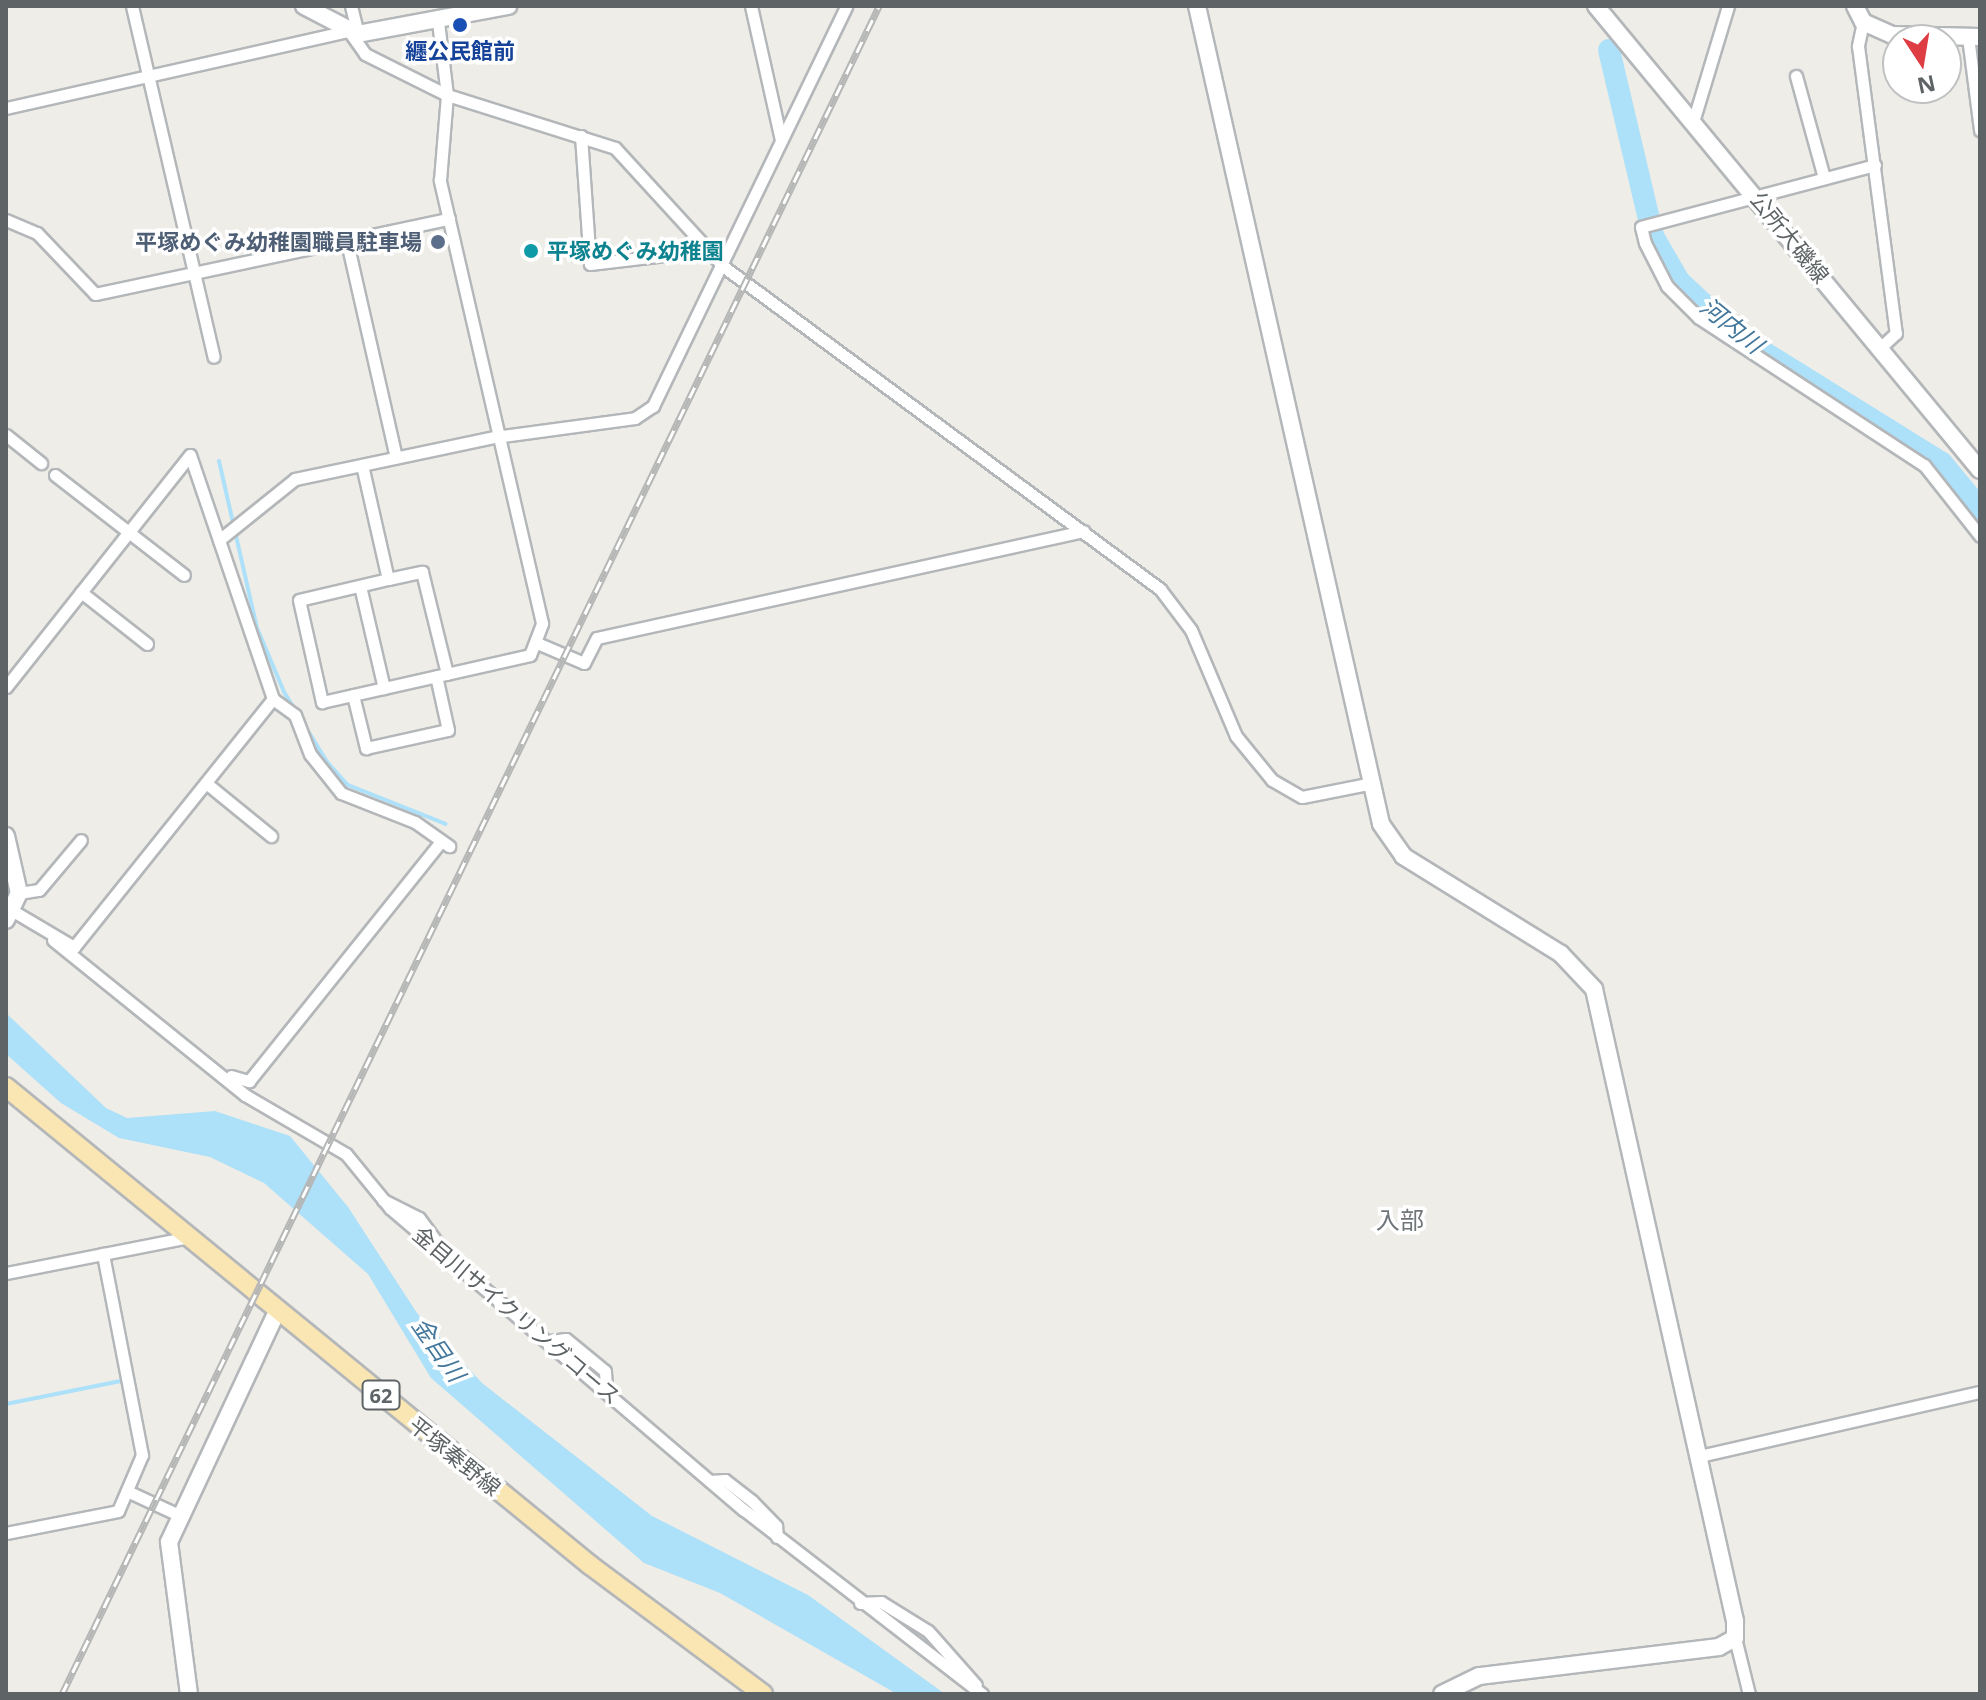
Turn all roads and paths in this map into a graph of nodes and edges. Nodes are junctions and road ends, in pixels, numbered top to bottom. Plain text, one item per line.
1 (132, 6) edge
2 (304, 6) edge
3 (351, 6) edge
4 (508, 6) edge
5 (751, 6) edge
6 (846, 6) edge
7 (1197, 6) edge
8 (1596, 6) edge
9 (1728, 6) edge
10 (1855, 6) edge
11 (438, 22) junction
12 (1863, 22) junction
13 (353, 32) junction
14 (1974, 37) edge
15 (1796, 76) dead end
16 (149, 78) junction
17 (447, 95) junction
18 (6, 108) edge
19 (1693, 122) junction
20 (1980, 130) edge
21 (581, 136) junction
22 (781, 140) junction
23 (1875, 165) junction
24 (1824, 178) junction
25 (1757, 196) junction
26 (449, 219) junction
27 (6, 220) edge
28 (347, 242) junction
29 (710, 250) junction
30 (724, 267) junction
31 (196, 276) junction
32 (1880, 348) junction
33 (214, 357) dead end
34 (6, 435) edge
35 (495, 437) junction
36 (396, 458) junction
37 (41, 463) dead end
38 (362, 465) junction
39 (1980, 470) edge
40 (55, 475) dead end
41 (1083, 531) junction
42 (129, 533) junction
43 (1980, 536) edge
44 (219, 540) junction
45 (184, 575) dead end
46 (388, 579) junction
47 (360, 586) junction
48 (81, 592) junction
49 (537, 643) junction
50 (147, 644) dead end
51 (442, 675) junction
52 (6, 687) edge
53 (384, 688) junction
54 (353, 695) junction
55 (273, 699) junction
56 (206, 783) junction
57 (1373, 783) junction
58 (6, 836) edge
59 (271, 836) dead end
60 (81, 840) dead end
61 (19, 893) junction
62 (8, 914) edge
63 (53, 940) junction
64 (211, 1067) junction
65 (6, 1087) edge
66 (185, 1238) junction
67 (103, 1254) junction
68 (6, 1273) edge
69 (277, 1311) junction
70 (1980, 1392) edge
71 (1700, 1456) junction
72 (127, 1491) junction
73 (179, 1515) junction
74 (6, 1533) edge
75 (860, 1603) junction
76 (1735, 1638) junction
77 (981, 1693) edge
78 (189, 1694) edge
79 (763, 1694) edge
80 (1442, 1694) edge
81 (1749, 1694) edge

1 - 16 street
2 - 13 street
3 - 13 street
4 - 11 street
5 - 22 street
6 - 22 street
7 - 57 street
8 - 19 street, 公所大磯線
9 - 19 street
10 - 12 street
11 - 13 street
11 - 17 street
12 - 14 street
12 - 23 street
13 - 16 street
13 - 17 street
14 - 20 street
15 - 24 street
16 - 18 street
16 - 31 street
17 - 21 street
17 - 26 street
19 - 25 street, 公所大磯線
21 - 29 street
21 - 29 street
22 - 30 street
23 - 24 street
23 - 32 street
24 - 25 street
25 - 32 street, 公所大磯線
25 - 43 street
26 - 28 street
26 - 35 street
27 - 31 street
28 - 31 street
28 - 36 street
29 - 30 street
30 - 35 street
30 - 41 street
31 - 33 street
32 - 39 street, 公所大磯線
34 - 37 street
35 - 36 street
35 - 49 street
36 - 38 street
38 - 44 street
38 - 46 street
40 - 42 street
41 - 49 street
41 - 57 street
42 - 44 street
42 - 45 street
42 - 48 street
44 - 55 street
46 - 47 street
46 - 51 street
47 - 53 street
47 - 54 street
48 - 50 street
48 - 52 street
49 - 51 street
51 - 53 street
51 - 54 street
53 - 54 street
55 - 56 street
55 - 64 street
56 - 59 street
56 - 63 street
57 - 71 street
58 - 61 street
60 - 61 street
61 - 62 street
62 - 63 street
63 - 64 street
64 - 75 street, 金目川サイクリングコース
65 - 66 main road, 平塚秦野線 / 62
66 - 67 street
66 - 69 main road, 平塚秦野線 / 62
67 - 68 street
67 - 72 street
69 - 73 street
69 - 79 main road, 平塚秦野線 / 62
70 - 71 street
71 - 76 street
72 - 73 street
72 - 74 street
73 - 78 street
75 - 77 street
75 - 77 street
76 - 80 street
76 - 81 street

